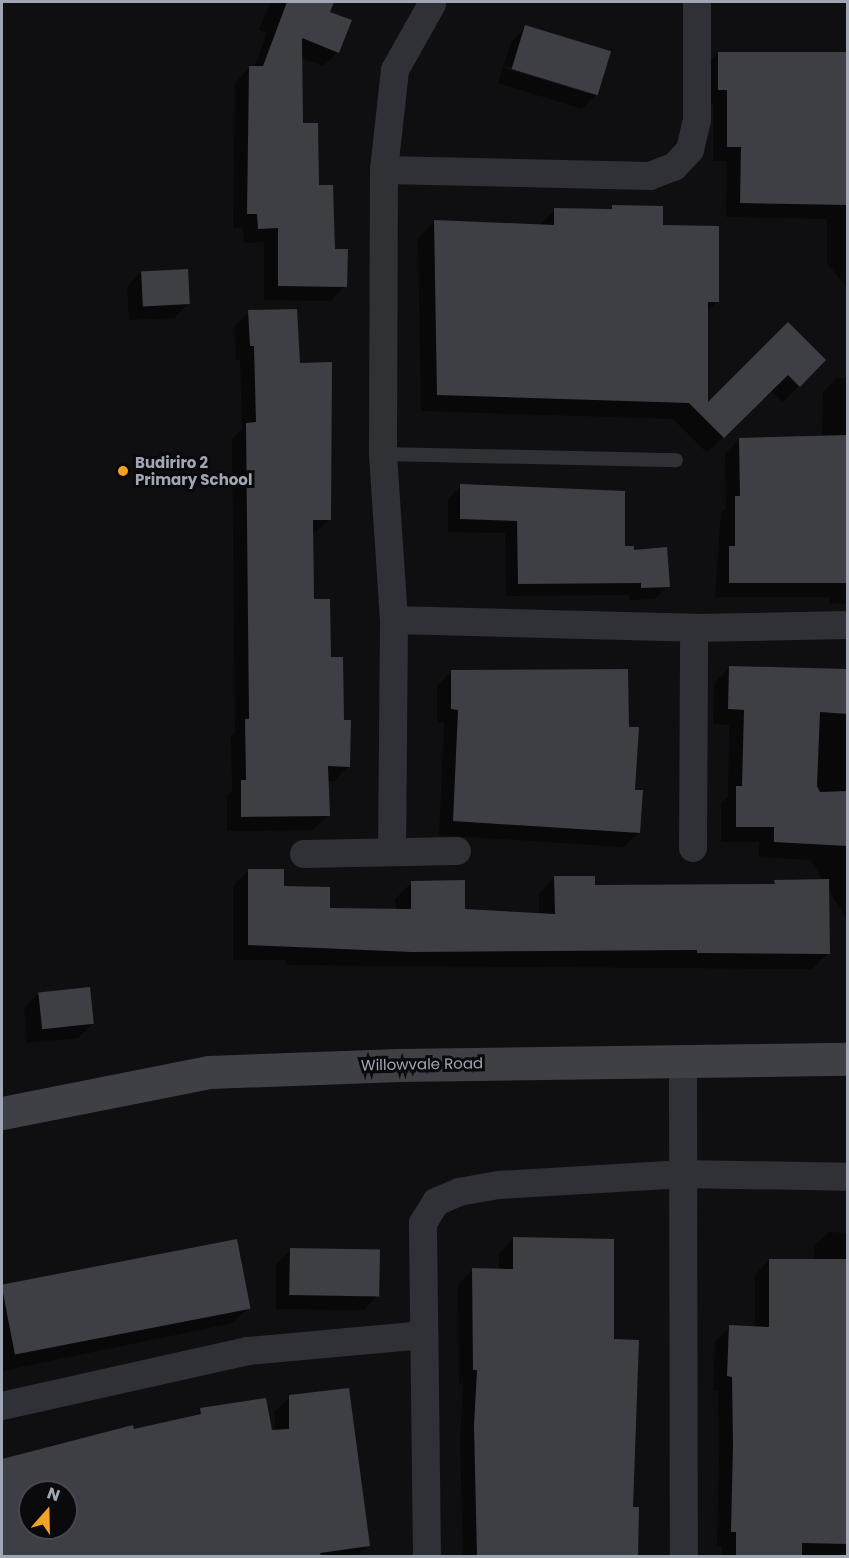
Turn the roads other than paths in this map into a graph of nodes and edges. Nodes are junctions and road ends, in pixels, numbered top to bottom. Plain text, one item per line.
1 (434, 2) edge
2 (697, 2) edge
3 (384, 170) junction
4 (383, 454) junction
5 (676, 460) dead end
6 (394, 620) junction
7 (848, 625) edge
8 (694, 628) junction
9 (693, 848) dead end
10 (457, 851) dead end
11 (392, 852) junction
12 (304, 854) dead end
13 (683, 1059) junction
14 (848, 1059) edge
15 (2, 1113) edge
16 (684, 1174) junction
17 (848, 1176) edge
18 (424, 1335) junction
19 (2, 1406) edge
20 (427, 1557) edge
21 (684, 1557) edge

1 - 3 street
2 - 3 street
3 - 4 street
4 - 5 lane
4 - 6 street
6 - 8 street
6 - 11 street
7 - 8 street
8 - 9 street
10 - 11 street
11 - 12 street
13 - 14 street, Willowvale Road
13 - 15 street, Willowvale Road
13 - 16 street
16 - 17 street
16 - 18 street
16 - 21 street
18 - 19 street
18 - 20 street

